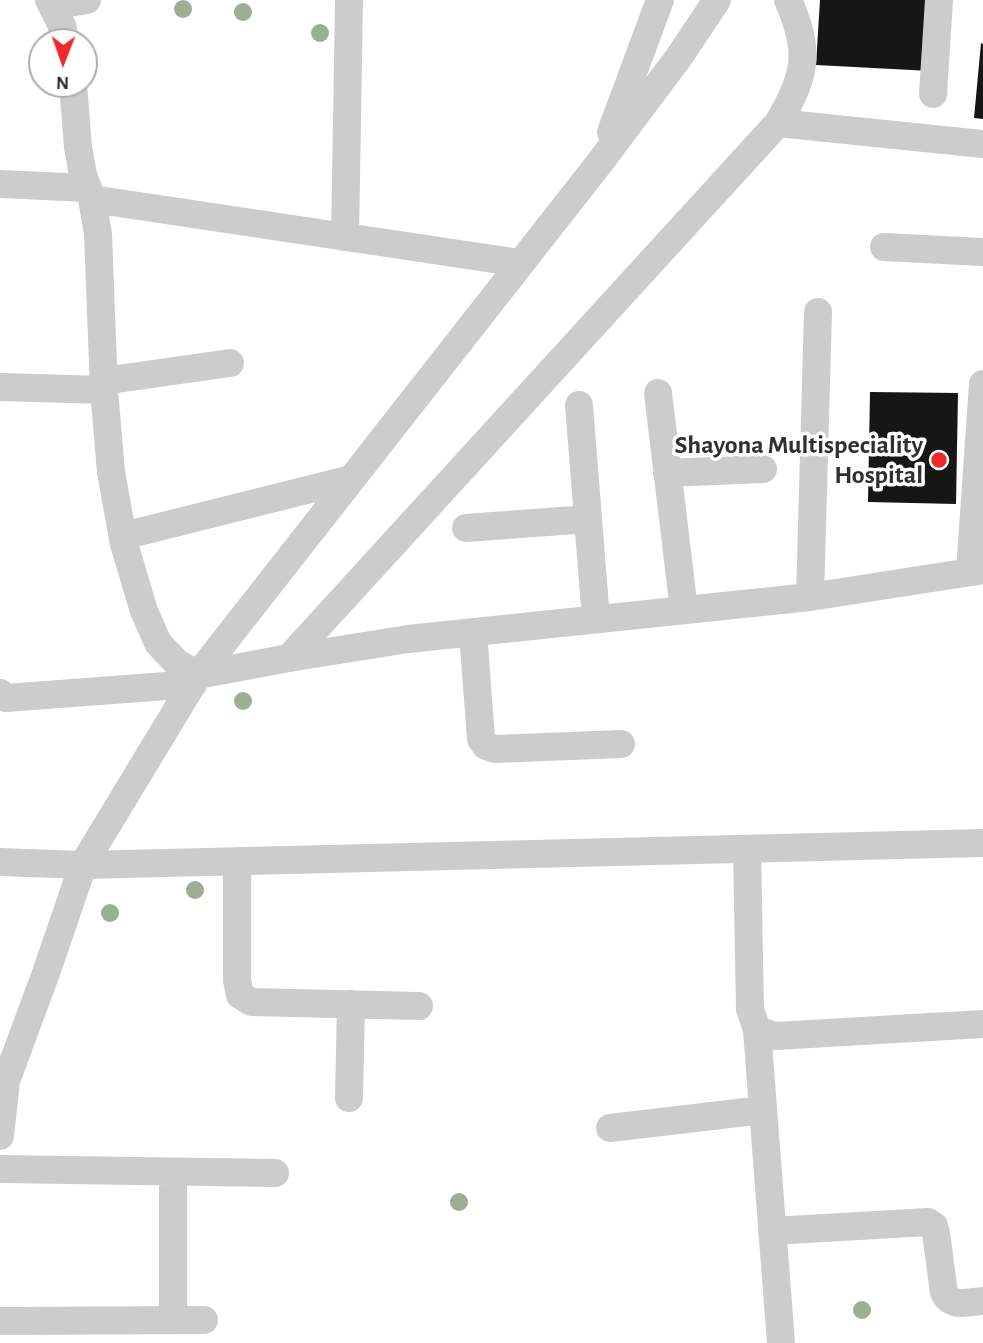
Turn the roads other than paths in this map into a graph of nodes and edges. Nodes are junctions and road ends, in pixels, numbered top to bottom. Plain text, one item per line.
1 (87, 0) edge
2 (349, 0) edge
3 (645, 0) edge
4 (660, 0) edge
5 (717, 0) edge
6 (788, 0) edge
7 (939, 0) edge
8 (51, 3) edge
9 (63, 28) edge
10 (649, 29) junction
11 (933, 94) dead end
12 (74, 98) edge
13 (778, 123) junction
14 (983, 144) edge
15 (601, 160) junction
16 (0, 184) edge
17 (90, 194) junction
18 (345, 237) junction
19 (884, 247) dead end
20 (983, 251) edge
21 (520, 263) junction
22 (818, 312) dead end
23 (230, 363) dead end
24 (983, 384) edge
25 (104, 386) junction
26 (0, 387) edge
27 (658, 393) dead end
28 (579, 405) dead end
29 (763, 469) dead end
30 (667, 473) junction
31 (351, 479) junction
32 (588, 519) junction
33 (466, 528) dead end
34 (123, 536) junction
35 (976, 571) edge
36 (810, 597) junction
37 (684, 610) junction
38 (596, 620) junction
39 (473, 632) junction
40 (289, 657) junction
41 (195, 679) junction
42 (0, 693) edge
43 (621, 744) dead end
44 (983, 843) edge
45 (747, 849) junction
46 (0, 862) edge
47 (237, 862) junction
48 (83, 865) junction
49 (351, 1004) junction
50 (419, 1006) dead end
51 (983, 1024) edge
52 (757, 1030) junction
53 (2, 1093) edge
54 (349, 1098) dead end
55 (764, 1110) junction
56 (610, 1128) dead end
57 (0, 1136) edge
58 (0, 1169) edge
59 (173, 1172) junction
60 (275, 1173) dead end
61 (772, 1231) junction
62 (983, 1301) edge
63 (173, 1320) junction
64 (204, 1320) dead end
65 (0, 1321) edge
66 (781, 1343) edge

1 - 8 street
2 - 18 street
3 - 10 street
4 - 10 street
5 - 15 street
6 - 13 street
7 - 11 street
8 - 9 street
10 - 15 street
12 - 17 street
13 - 14 street
13 - 40 street
15 - 21 street
16 - 17 street
17 - 18 street
17 - 25 street
18 - 21 street
19 - 20 street
21 - 31 street
22 - 36 street
23 - 25 street
24 - 35 street
25 - 26 street
25 - 34 street
27 - 30 street
28 - 32 street
29 - 30 street
30 - 37 street
31 - 34 street
31 - 41 street
32 - 33 street
32 - 38 street
34 - 41 street
35 - 36 street
36 - 37 street
37 - 38 street
38 - 39 street
39 - 40 street
39 - 43 street
40 - 41 street
41 - 42 street
41 - 48 street
44 - 45 street
45 - 47 street
45 - 52 street
46 - 48 street
47 - 48 street
47 - 49 street
48 - 53 street
49 - 50 street
49 - 54 street
51 - 52 street
52 - 55 street
53 - 57 street
55 - 56 street
55 - 61 street
58 - 59 street
59 - 60 street
59 - 63 street
61 - 62 street
61 - 66 street
63 - 64 street
63 - 65 street

